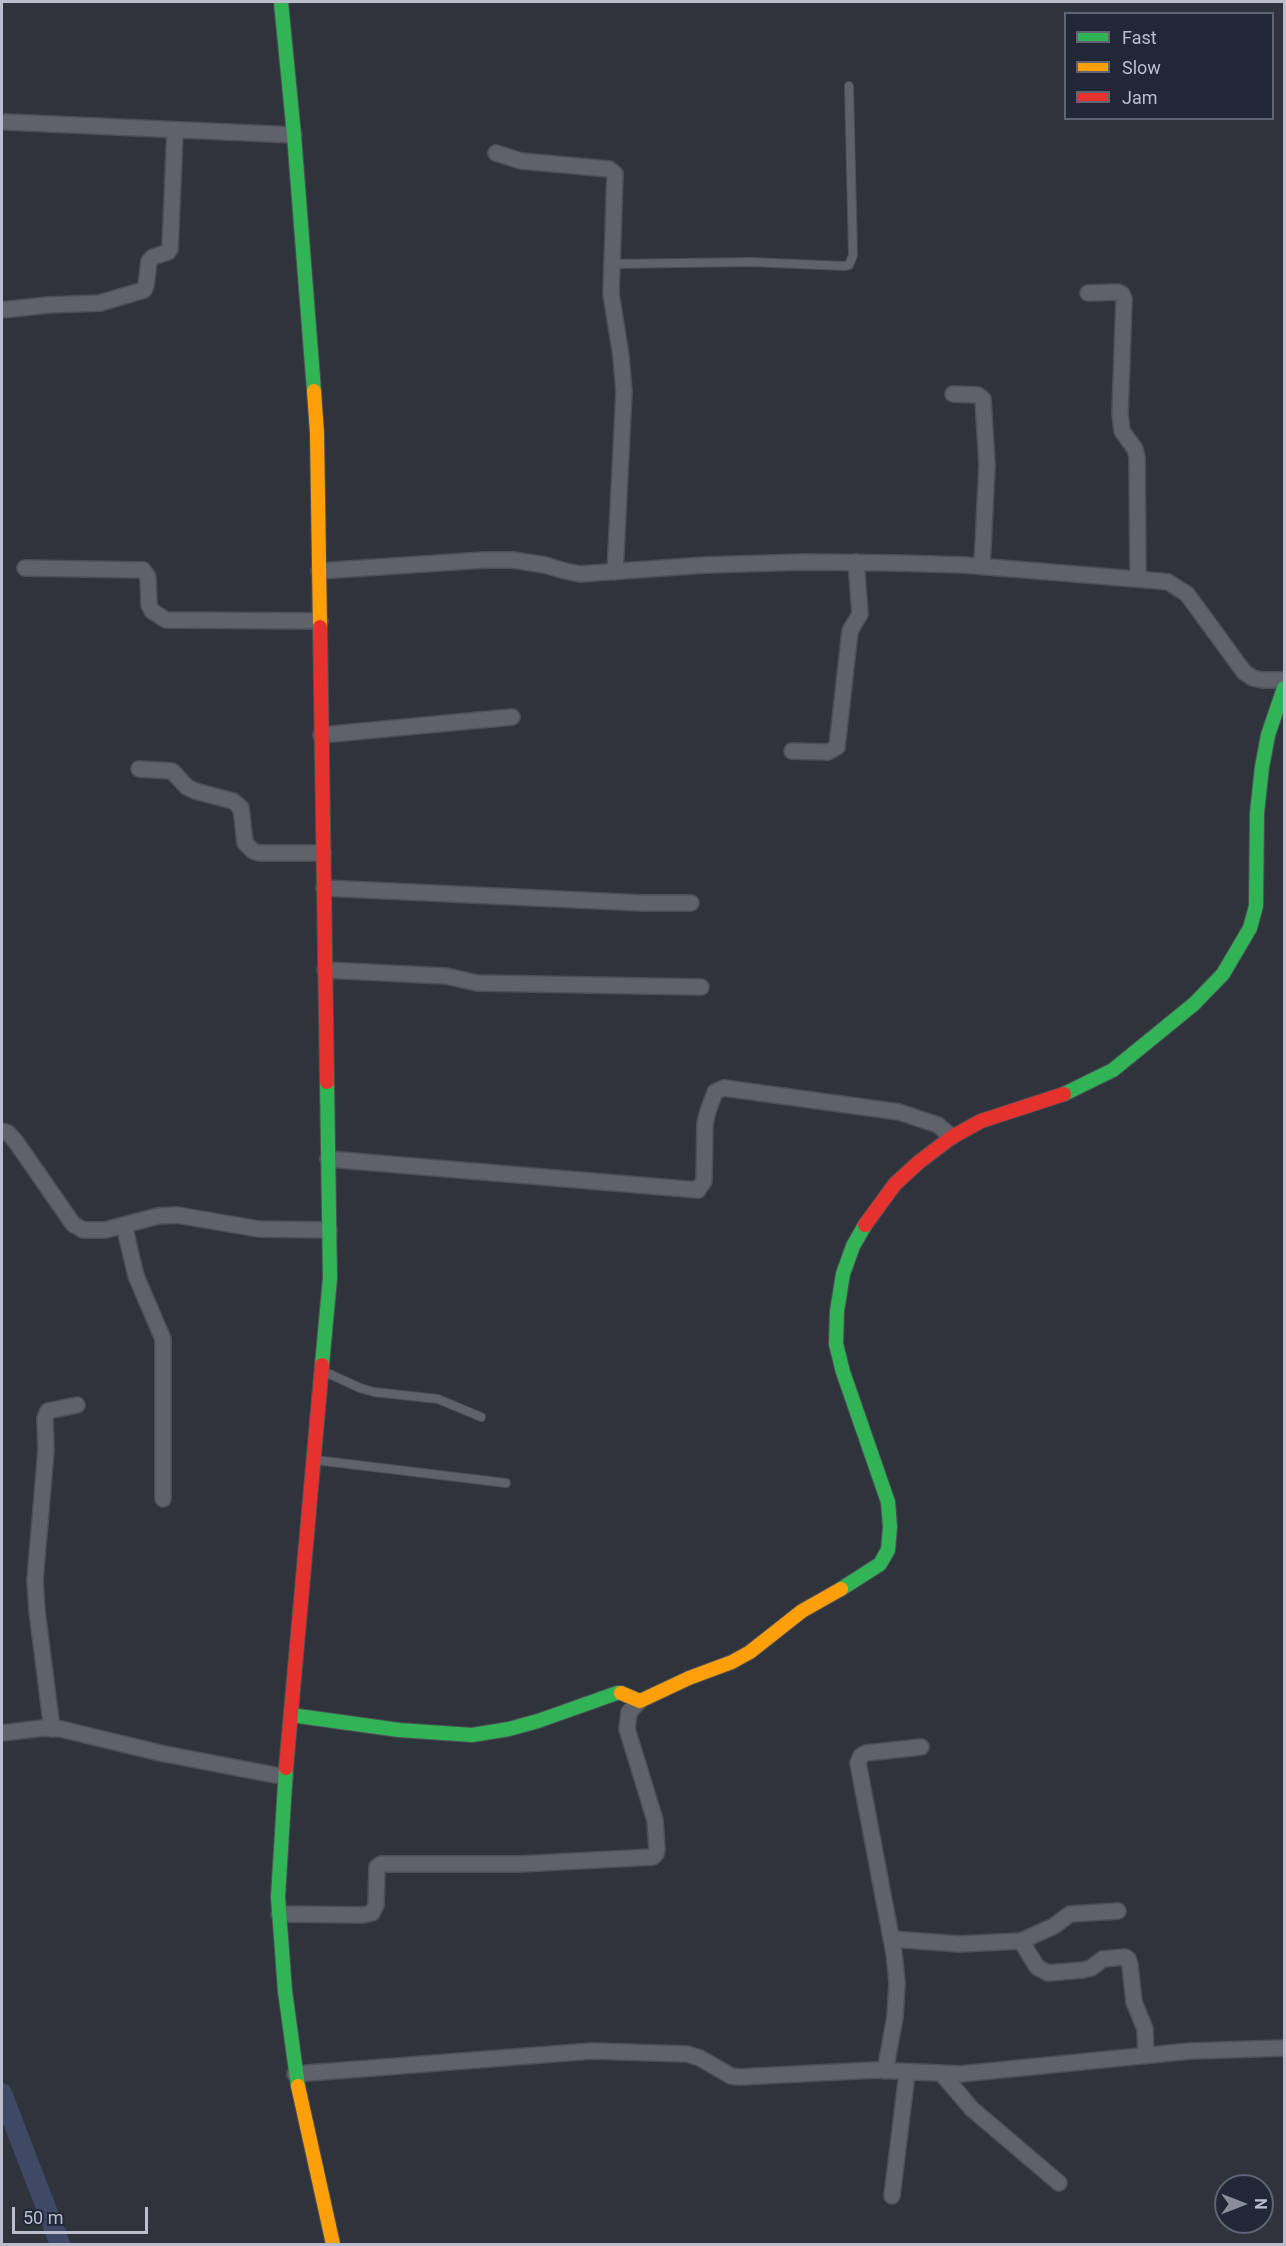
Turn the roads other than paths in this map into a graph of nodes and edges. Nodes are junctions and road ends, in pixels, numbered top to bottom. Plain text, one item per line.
1 (281, 2) edge
2 (849, 86) dead end
3 (6, 123) dead end
4 (175, 131) junction
5 (294, 135) junction
6 (496, 153) dead end
7 (612, 264) junction
8 (1088, 293) dead end
9 (2, 310) edge
10 (953, 394) dead end
11 (855, 562) junction
12 (982, 567) junction
13 (25, 568) dead end
14 (319, 572) junction
15 (615, 572) junction
16 (1138, 579) junction
17 (320, 621) junction
18 (1272, 680) edge
19 (1284, 688) edge
20 (513, 717) dead end
21 (321, 735) junction
22 (792, 751) dead end
23 (139, 769) dead end
24 (323, 853) junction
25 (324, 888) junction
26 (691, 903) dead end
27 (325, 970) junction
28 (701, 987) dead end
29 (2, 1131) edge
30 (952, 1137) junction
31 (328, 1160) junction
32 (124, 1225) junction
33 (329, 1230) junction
34 (322, 1370) junction
35 (77, 1405) dead end
36 (481, 1417) dead end
37 (314, 1460) junction
38 (506, 1483) dead end
39 (163, 1499) dead end
40 (634, 1698) junction
41 (291, 1715) junction
42 (52, 1729) junction
43 (2, 1733) edge
44 (921, 1747) dead end
45 (285, 1777) junction
46 (1118, 1911) dead end
47 (279, 1914) junction
48 (891, 1939) junction
49 (1021, 1941) junction
50 (1284, 2048) edge
51 (1146, 2056) junction
52 (885, 2071) junction
53 (907, 2073) junction
54 (295, 2074) junction
55 (942, 2074) junction
56 (1059, 2183) dead end
57 (892, 2196) dead end
58 (333, 2244) edge

1 - 5 main road
2 - 7 lane
3 - 4 street
4 - 5 street
4 - 9 street
5 - 14 main road
6 - 7 street
7 - 15 street
8 - 16 street
10 - 12 street
11 - 12 street
11 - 15 street
11 - 22 street
12 - 16 street
13 - 17 street
14 - 15 street
14 - 17 main road
16 - 18 street
17 - 21 main road
19 - 30 main road
20 - 21 street
21 - 24 main road
23 - 24 street
24 - 25 main road
25 - 26 street
25 - 27 main road
27 - 28 street
27 - 31 main road
29 - 32 street
30 - 31 street
30 - 40 main road
31 - 33 main road
32 - 33 street
32 - 39 street
33 - 34 main road
34 - 36 lane
34 - 37 main road
35 - 42 street
37 - 38 lane
37 - 41 main road
40 - 41 main road
40 - 47 street
41 - 45 main road
42 - 43 street
42 - 45 street
44 - 48 street
45 - 47 main road
46 - 49 street
47 - 54 main road
48 - 49 street
48 - 52 street
49 - 51 street
50 - 51 street
51 - 55 street
52 - 53 street
52 - 54 street
53 - 55 street
53 - 57 street
54 - 58 main road
55 - 56 street

